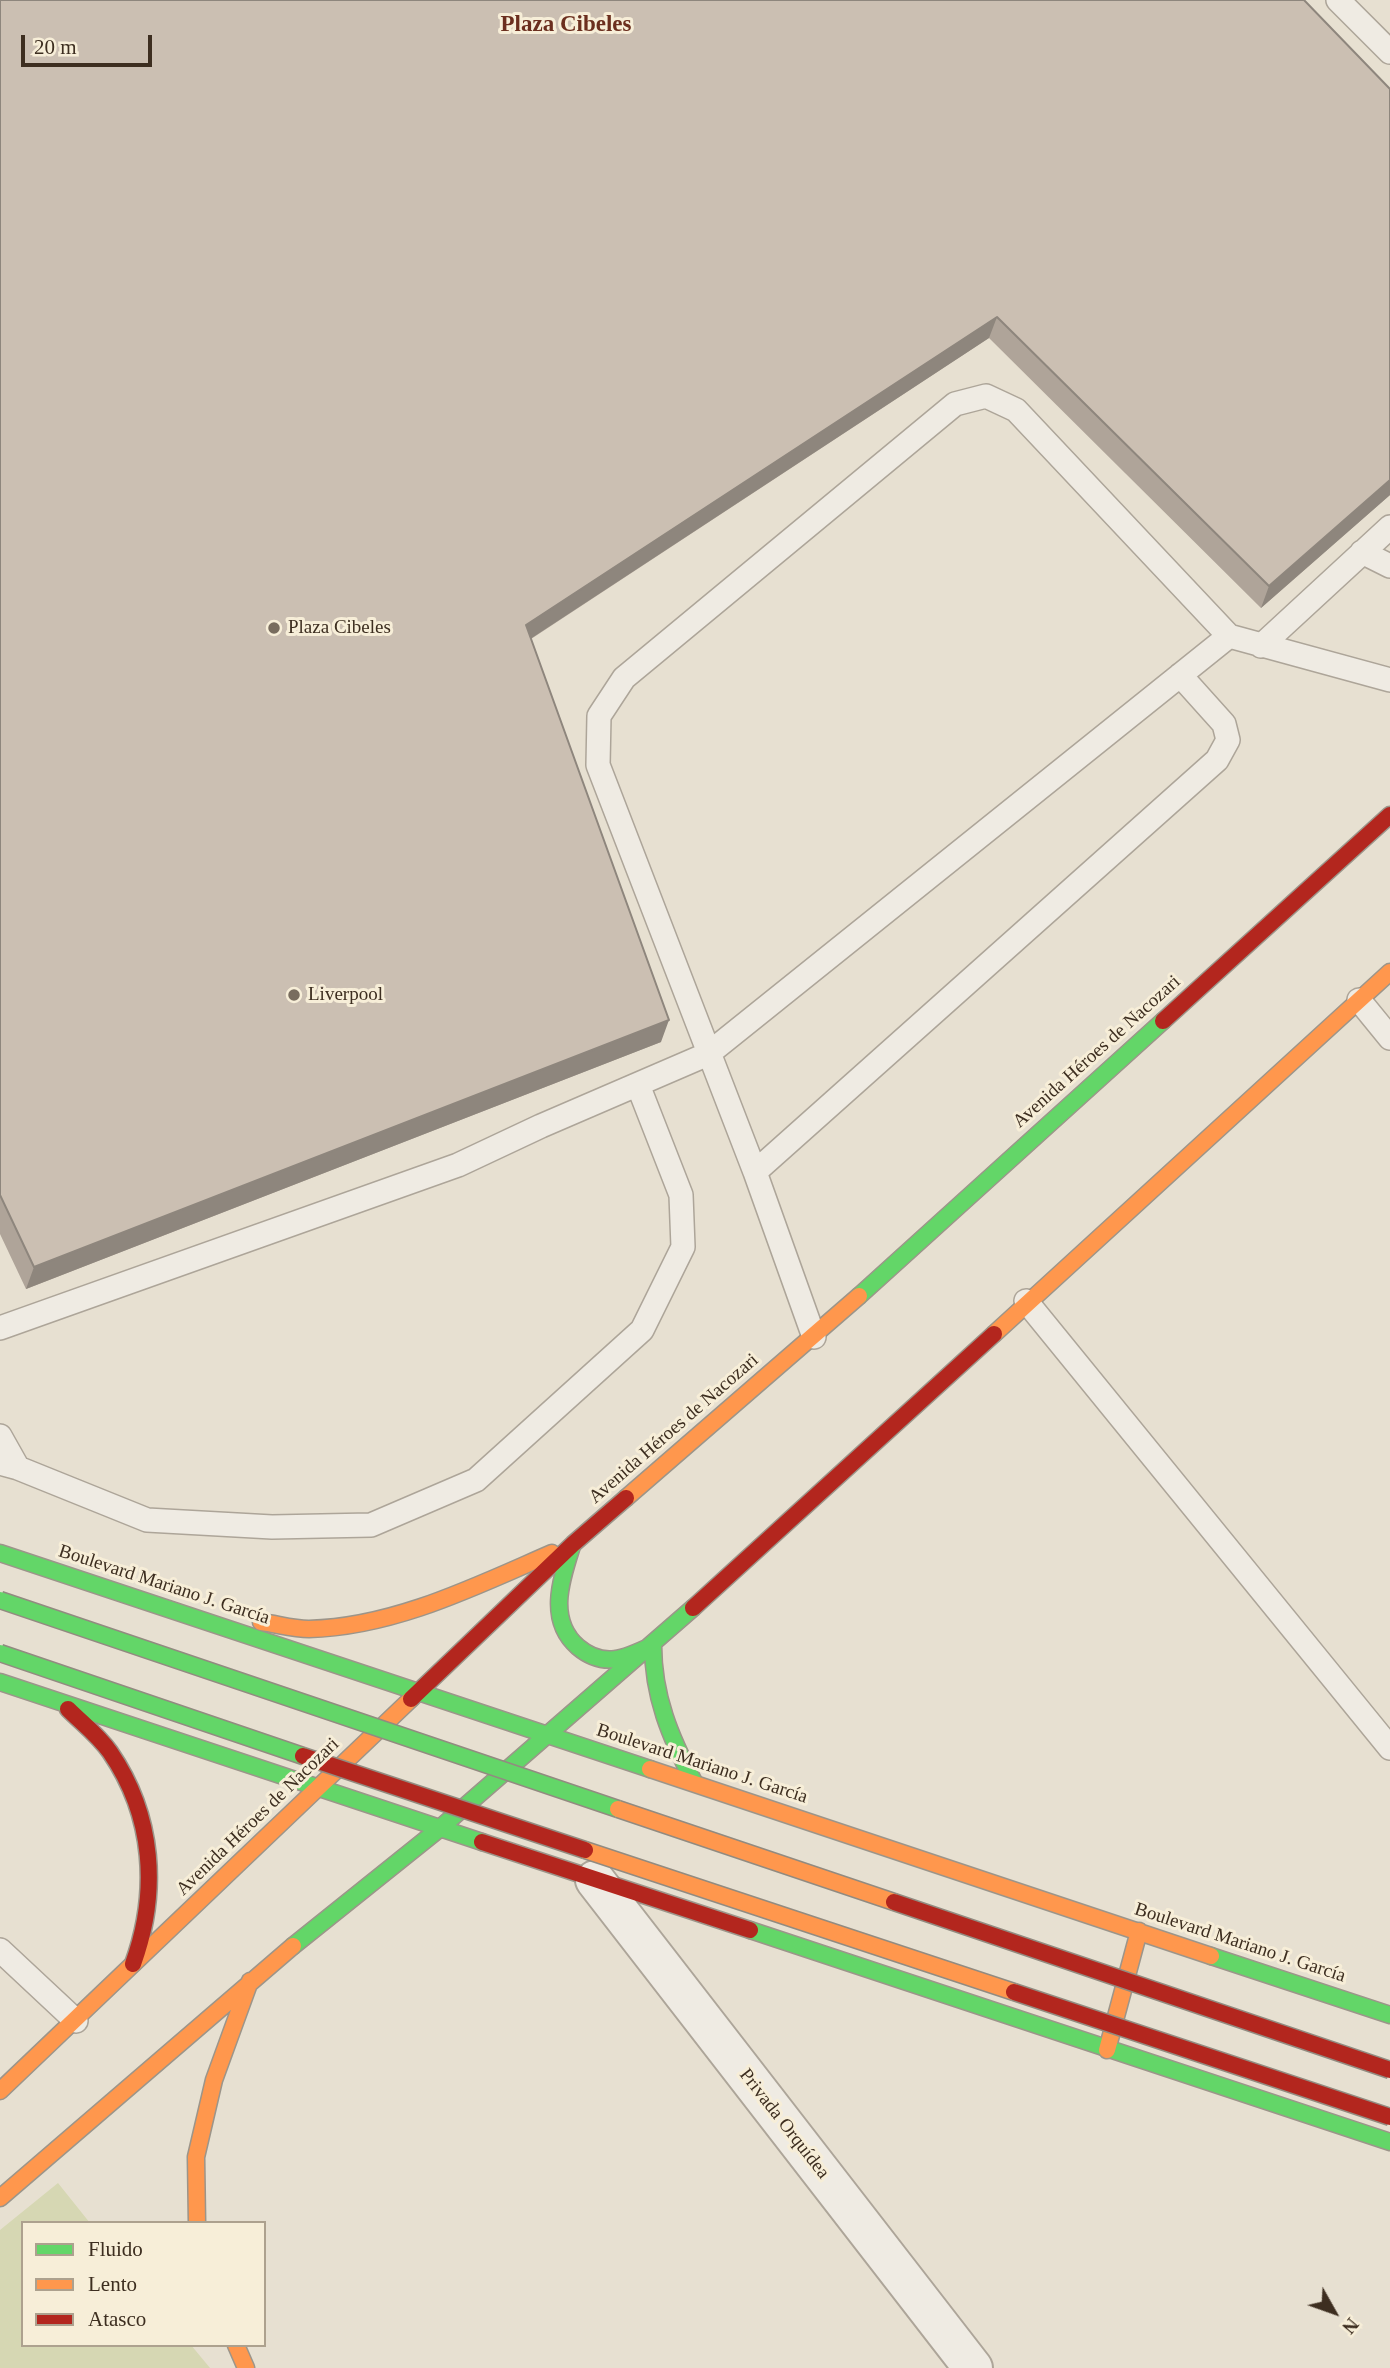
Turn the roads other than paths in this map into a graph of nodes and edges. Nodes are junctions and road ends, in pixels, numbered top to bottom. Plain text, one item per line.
1 (1338, 0) edge
2 (1390, 52) edge
3 (1390, 527) edge
4 (1362, 552) junction
5 (1390, 566) edge
6 (1229, 636) junction
7 (1261, 646) junction
8 (1180, 675) junction
9 (1390, 680) edge
10 (1390, 815) edge
11 (1390, 972) edge
12 (1359, 1000) junction
13 (1390, 1038) edge
14 (708, 1054) junction
15 (638, 1085) junction
16 (755, 1172) junction
17 (1026, 1301) junction
18 (0, 1328) edge
19 (814, 1337) junction
20 (0, 1436) edge
21 (9, 1466) edge
22 (573, 1544) junction
23 (0, 1553) edge
24 (0, 1600) edge
25 (169, 1608) junction
26 (653, 1645) junction
27 (0, 1653) edge
28 (0, 1682) edge
29 (419, 1692) junction
30 (64, 1705) junction
31 (548, 1735) junction
32 (1390, 1748) edge
33 (694, 1782) junction
34 (319, 1788) junction
35 (439, 1829) junction
36 (596, 1880) junction
37 (1139, 1931) junction
38 (0, 1950) edge
39 (132, 1966) junction
40 (251, 1979) junction
41 (1390, 2015) edge
42 (76, 2021) junction
43 (1107, 2050) junction
44 (1390, 2070) edge
45 (0, 2091) edge
46 (1390, 2117) edge
47 (1390, 2142) edge
48 (0, 2198) edge
49 (197, 2221) edge
50 (237, 2347) edge
51 (246, 2368) edge
52 (973, 2368) edge

1 - 2 lane
3 - 4 lane
4 - 5 lane
4 - 7 lane
6 - 7 lane
6 - 8 lane
6 - 14 lane
7 - 9 lane
8 - 14 lane
8 - 16 lane
10 - 19 main road, Avenida Héroes de Nacozari
11 - 12 main road
12 - 13 lane
12 - 17 main road
14 - 15 lane
14 - 16 lane
15 - 18 lane
15 - 21 lane
16 - 19 lane
17 - 26 main road
17 - 32 lane
19 - 22 main road, Avenida Héroes de Nacozari
20 - 21 lane
22 - 25 main road
22 - 26 main road
22 - 29 main road, Avenida Héroes de Nacozari
23 - 25 main road, Boulevard Mariano J. García
24 - 44 main road, bridge
25 - 29 main road, Boulevard Mariano J. García
26 - 31 main road
26 - 33 main road
27 - 46 main road, bridge
28 - 30 main road
29 - 31 main road, Boulevard Mariano J. García
29 - 34 main road, Avenida Héroes de Nacozari
30 - 34 main road
30 - 39 main road
31 - 33 main road, Boulevard Mariano J. García
31 - 35 main road
33 - 37 main road, Boulevard Mariano J. García
34 - 35 main road
34 - 39 main road, Avenida Héroes de Nacozari
35 - 36 main road
35 - 40 main road
36 - 43 main road
36 - 52 street, Privada Orquídea
37 - 41 main road, Boulevard Mariano J. García
37 - 43 main road
38 - 42 lane
39 - 42 main road, Avenida Héroes de Nacozari
40 - 48 main road
40 - 49 main road
42 - 45 main road, Avenida Héroes de Nacozari
43 - 47 main road
50 - 51 main road

